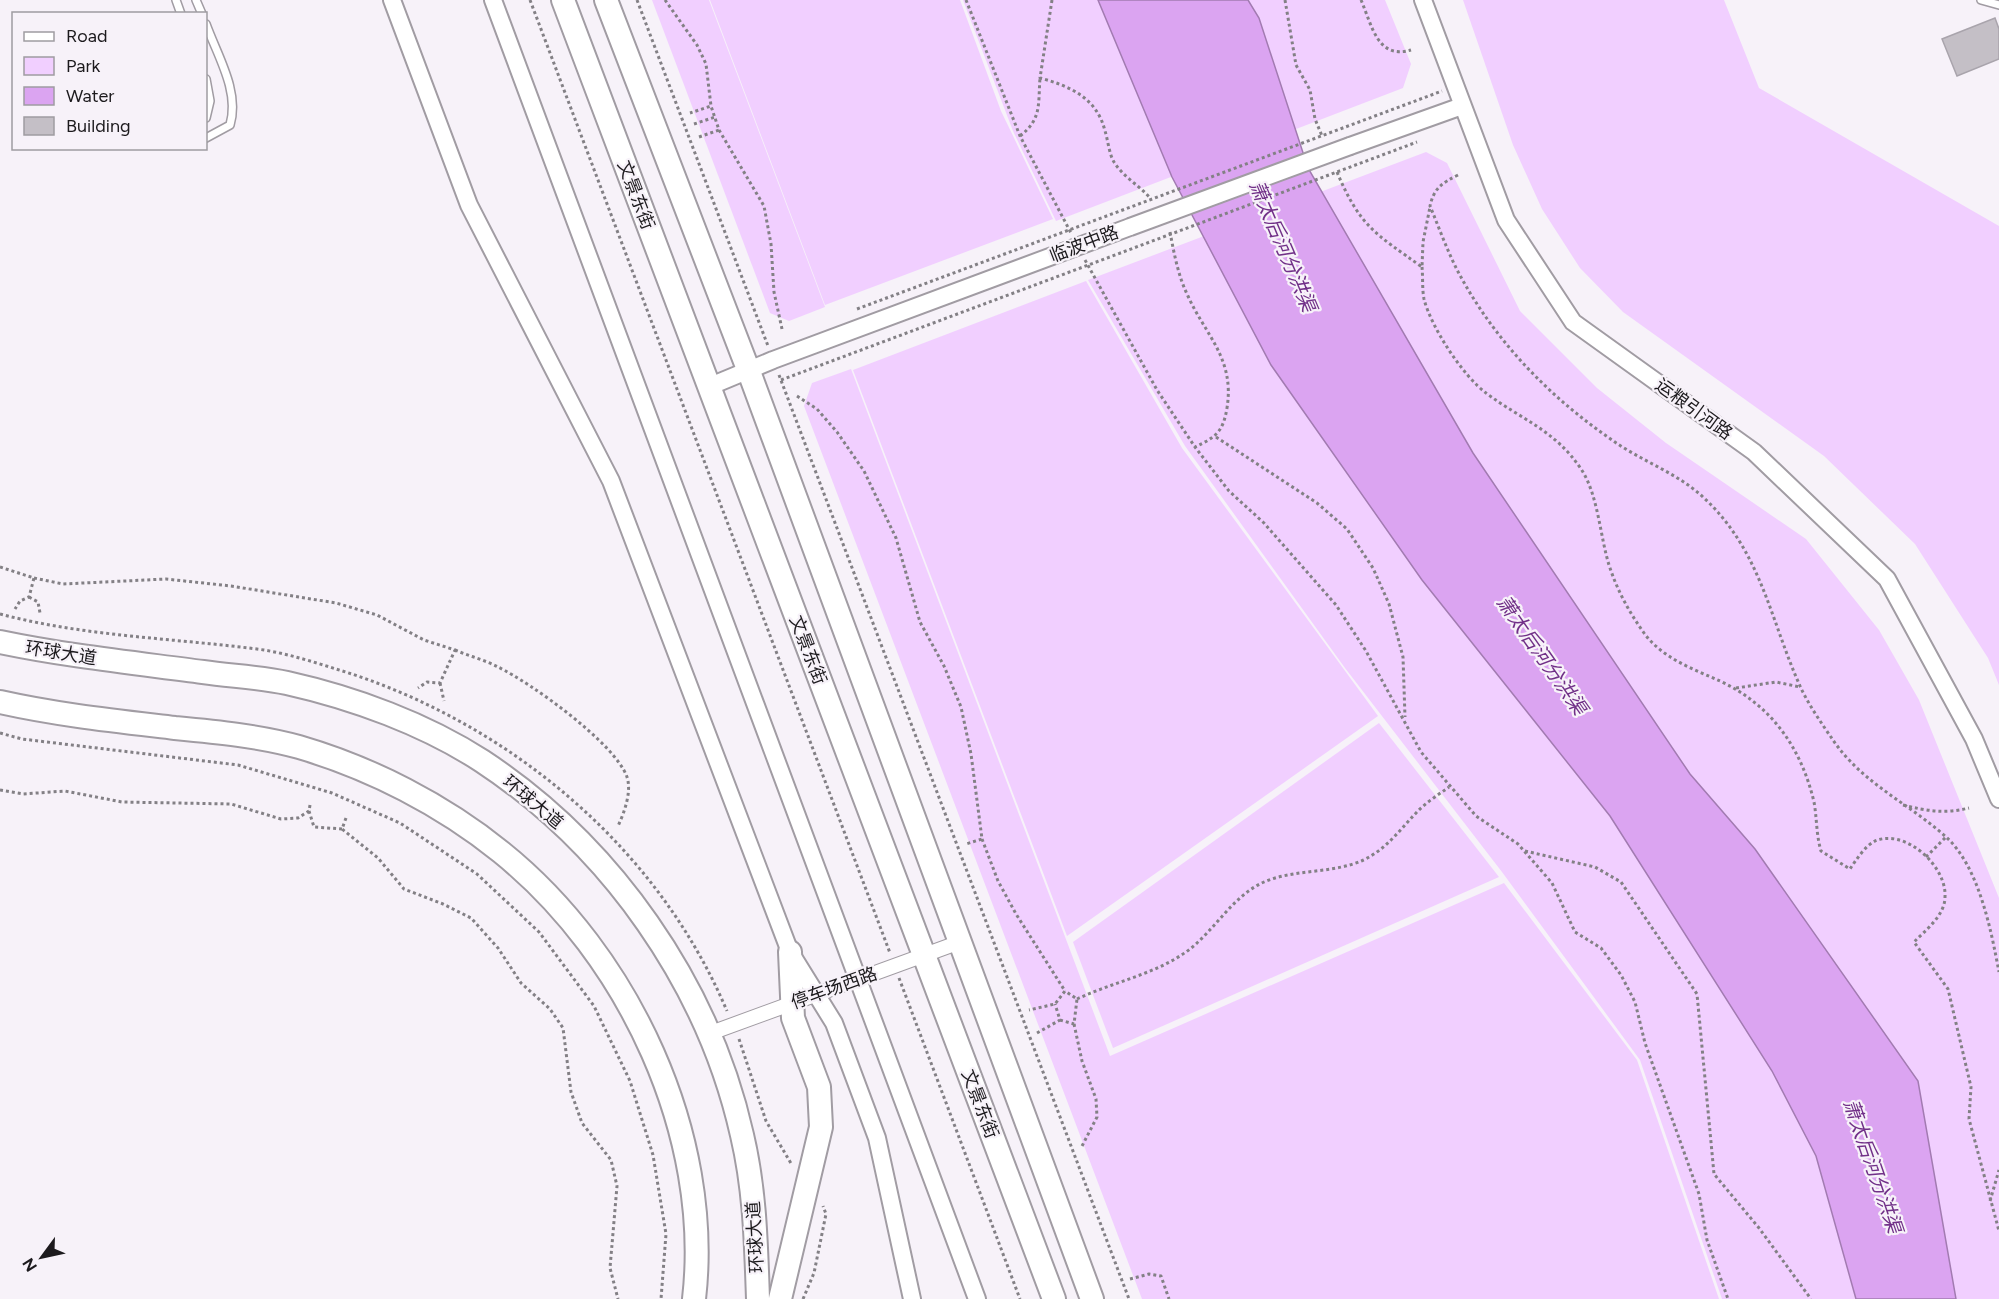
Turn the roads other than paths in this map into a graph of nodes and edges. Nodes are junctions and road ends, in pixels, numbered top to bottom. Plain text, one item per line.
1 (392, 0) edge
2 (493, 0) edge
3 (563, 0) edge
4 (606, 0) edge
5 (1423, 0) edge
6 (1981, 0) edge
7 (1999, 5) edge
8 (207, 27) edge
9 (207, 84) edge
10 (1462, 106) junction
11 (207, 114) edge
12 (207, 137) edge
13 (748, 369) junction
14 (708, 387) junction
15 (0, 642) edge
16 (0, 702) edge
17 (1999, 800) edge
18 (960, 942) junction
19 (790, 952) junction
20 (923, 955) junction
21 (858, 978) junction
22 (816, 994) junction
23 (792, 1003) junction
24 (708, 1034) junction
25 (694, 1299) edge
26 (758, 1299) edge
27 (780, 1299) edge
28 (912, 1299) edge
29 (977, 1299) edge
30 (1054, 1299) edge
31 (1092, 1299) edge

1 - 19 street
2 - 21 street
3 - 14 main road, 文景东街
4 - 13 main road, 文景东街
5 - 10 street, 运粮引河路
6 - 7 lane
8 - 12 lane
9 - 11 lane
10 - 13 street, 临波中路, bridge
10 - 17 street, 运粮引河路
13 - 14 street, 临波中路
13 - 18 main road, 文景东街
14 - 20 main road, 文景东街
15 - 24 main road, 环球大道
16 - 25 main road
18 - 20 street, 停车场西路
18 - 31 main road, 文景东街
19 - 22 street
19 - 23 main road
20 - 21 street, 停车场西路
20 - 30 main road, 文景东街
21 - 22 street, 停车场西路
21 - 29 street
22 - 23 street, 停车场西路
22 - 28 street
23 - 24 street, 停车场西路
23 - 27 main road
24 - 26 main road, 环球大道

